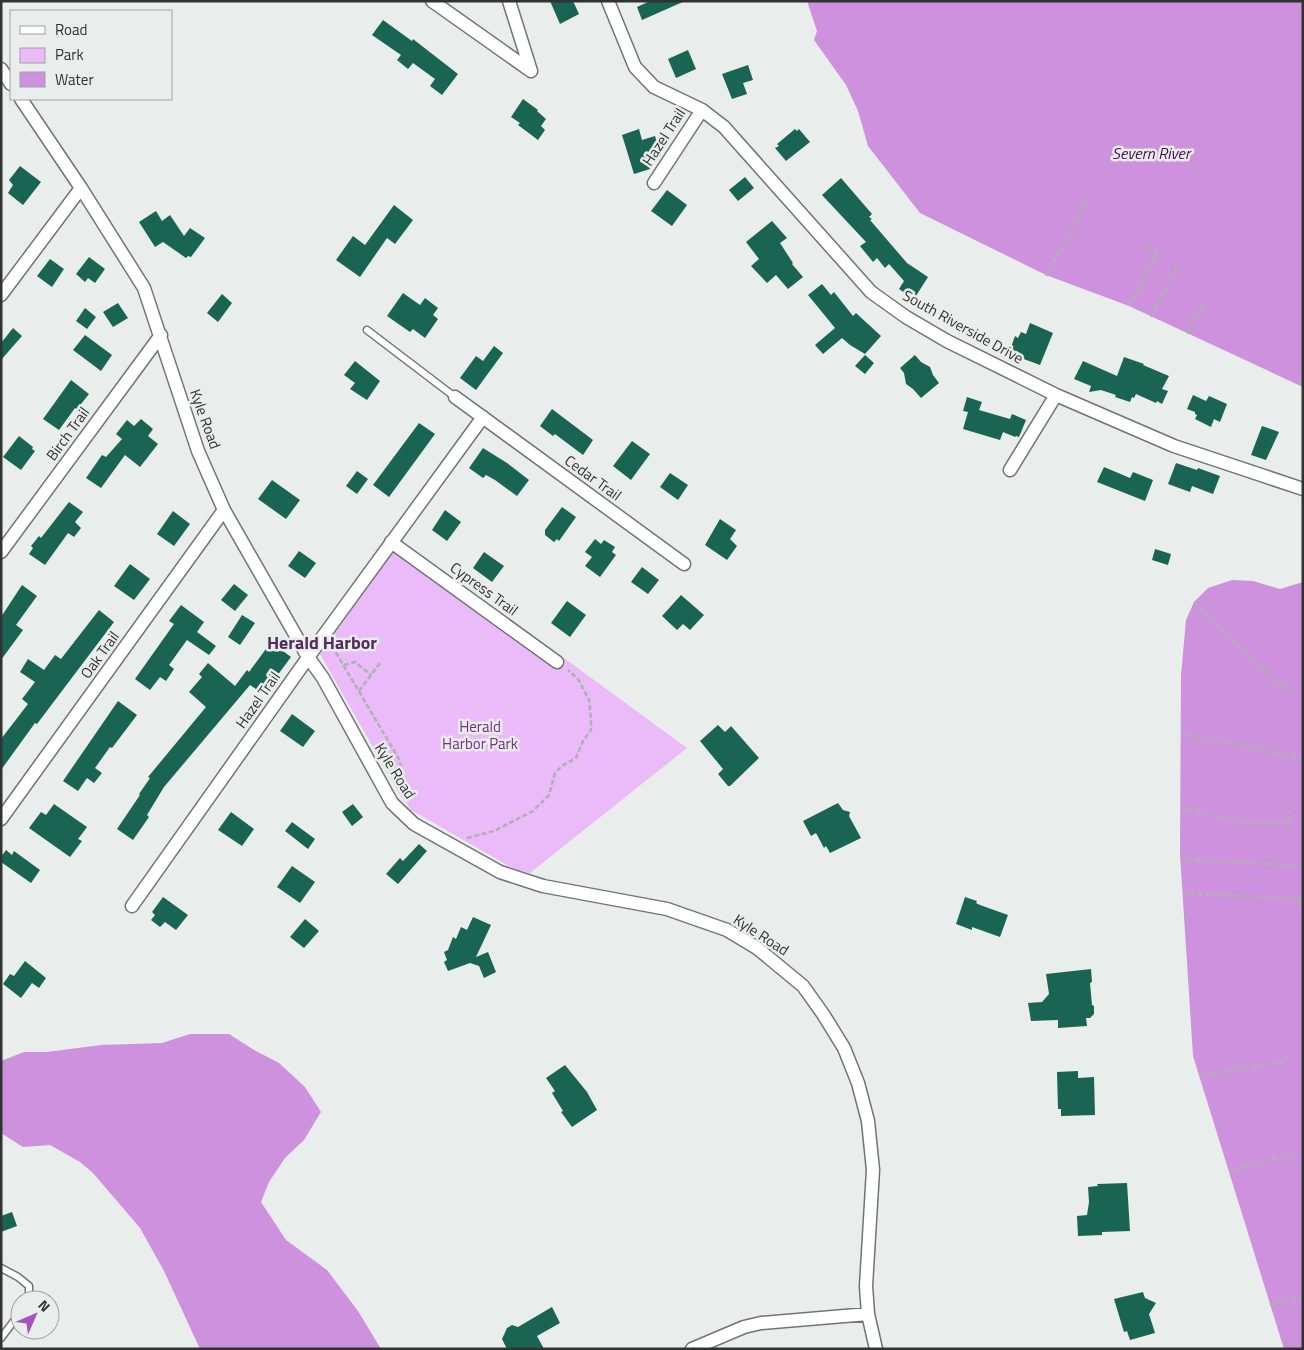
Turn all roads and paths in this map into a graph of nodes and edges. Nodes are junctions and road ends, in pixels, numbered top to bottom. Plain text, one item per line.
1 (432, 1) edge
2 (509, 1) edge
3 (608, 1) edge
4 (1, 70) edge
5 (10, 83) edge
6 (22, 100) edge
7 (702, 110) junction
8 (654, 183) dead end
9 (81, 188) junction
10 (1088, 199) dead end
11 (1143, 246) dead end
12 (1179, 263) dead end
13 (1046, 276) dead end
14 (1, 295) edge
15 (1204, 302) dead end
16 (1128, 306) dead end
17 (1151, 317) dead end
18 (366, 330) dead end
19 (1188, 334) dead end
20 (161, 335) junction
21 (1303, 376) edge
22 (1298, 385) dead end
23 (1056, 396) junction
24 (455, 397) joint
25 (483, 417) junction
26 (1010, 470) dead end
27 (1303, 489) edge
28 (224, 510) junction
29 (392, 542) junction
30 (1, 552) edge
31 (684, 564) dead end
32 (1194, 602) dead end
33 (324, 634) junction
34 (308, 657) junction
35 (557, 662) joint
36 (380, 663) dead end
37 (344, 665) junction
38 (371, 675) junction
39 (359, 691) junction
40 (1290, 694) dead end
41 (1181, 733) dead end
42 (1303, 759) edge
43 (385, 790) junction
44 (1181, 808) dead end
45 (1290, 810) dead end
46 (1, 819) edge
47 (453, 845) junction
48 (1180, 859) dead end
49 (1303, 866) edge
50 (1183, 893) dead end
51 (132, 906) dead end
52 (1299, 907) dead end
53 (1286, 1052) dead end
54 (1199, 1076) dead end
55 (1303, 1151) edge
56 (1229, 1170) dead end
57 (1, 1268) edge
58 (29, 1290) edge
59 (1303, 1296) edge
60 (1270, 1305) dead end
61 (868, 1314) junction
62 (10, 1326) edge
63 (1, 1338) edge
64 (692, 1349) edge
65 (876, 1349) edge

1 - 2 street
3 - 7 street, South Riverside Drive
4 - 5 street
6 - 9 street, Kyle Road
7 - 8 street, Hazel Trail
7 - 23 street, South Riverside Drive
9 - 14 street
9 - 20 street, Kyle Road
10 - 13 path
11 - 16 path
12 - 17 path
15 - 19 path
18 - 24 lane
20 - 28 street, Kyle Road
20 - 30 street, Birch Trail
21 - 22 path
23 - 26 street
23 - 27 street, South Riverside Drive
24 - 25 street, Cedar Trail
25 - 29 street, Hazel Trail
25 - 31 street, Cedar Trail
28 - 34 street, Kyle Road
28 - 46 street, Oak Trail
29 - 33 street, Hazel Trail
29 - 35 street, Cypress Trail
32 - 40 path
33 - 34 street, Hazel Trail
33 - 37 path
34 - 43 street, Kyle Road
34 - 51 street, Hazel Trail
35 - 47 path
36 - 38 path
37 - 38 path
37 - 39 path
38 - 39 path
39 - 43 path
41 - 42 path
43 - 47 street, Kyle Road
44 - 45 path
47 - 61 street, Kyle Road
48 - 49 path
50 - 52 path
53 - 54 path
55 - 56 path
57 - 58 lane
59 - 60 path
61 - 64 street
61 - 65 street, Kyle Road
62 - 63 lane

